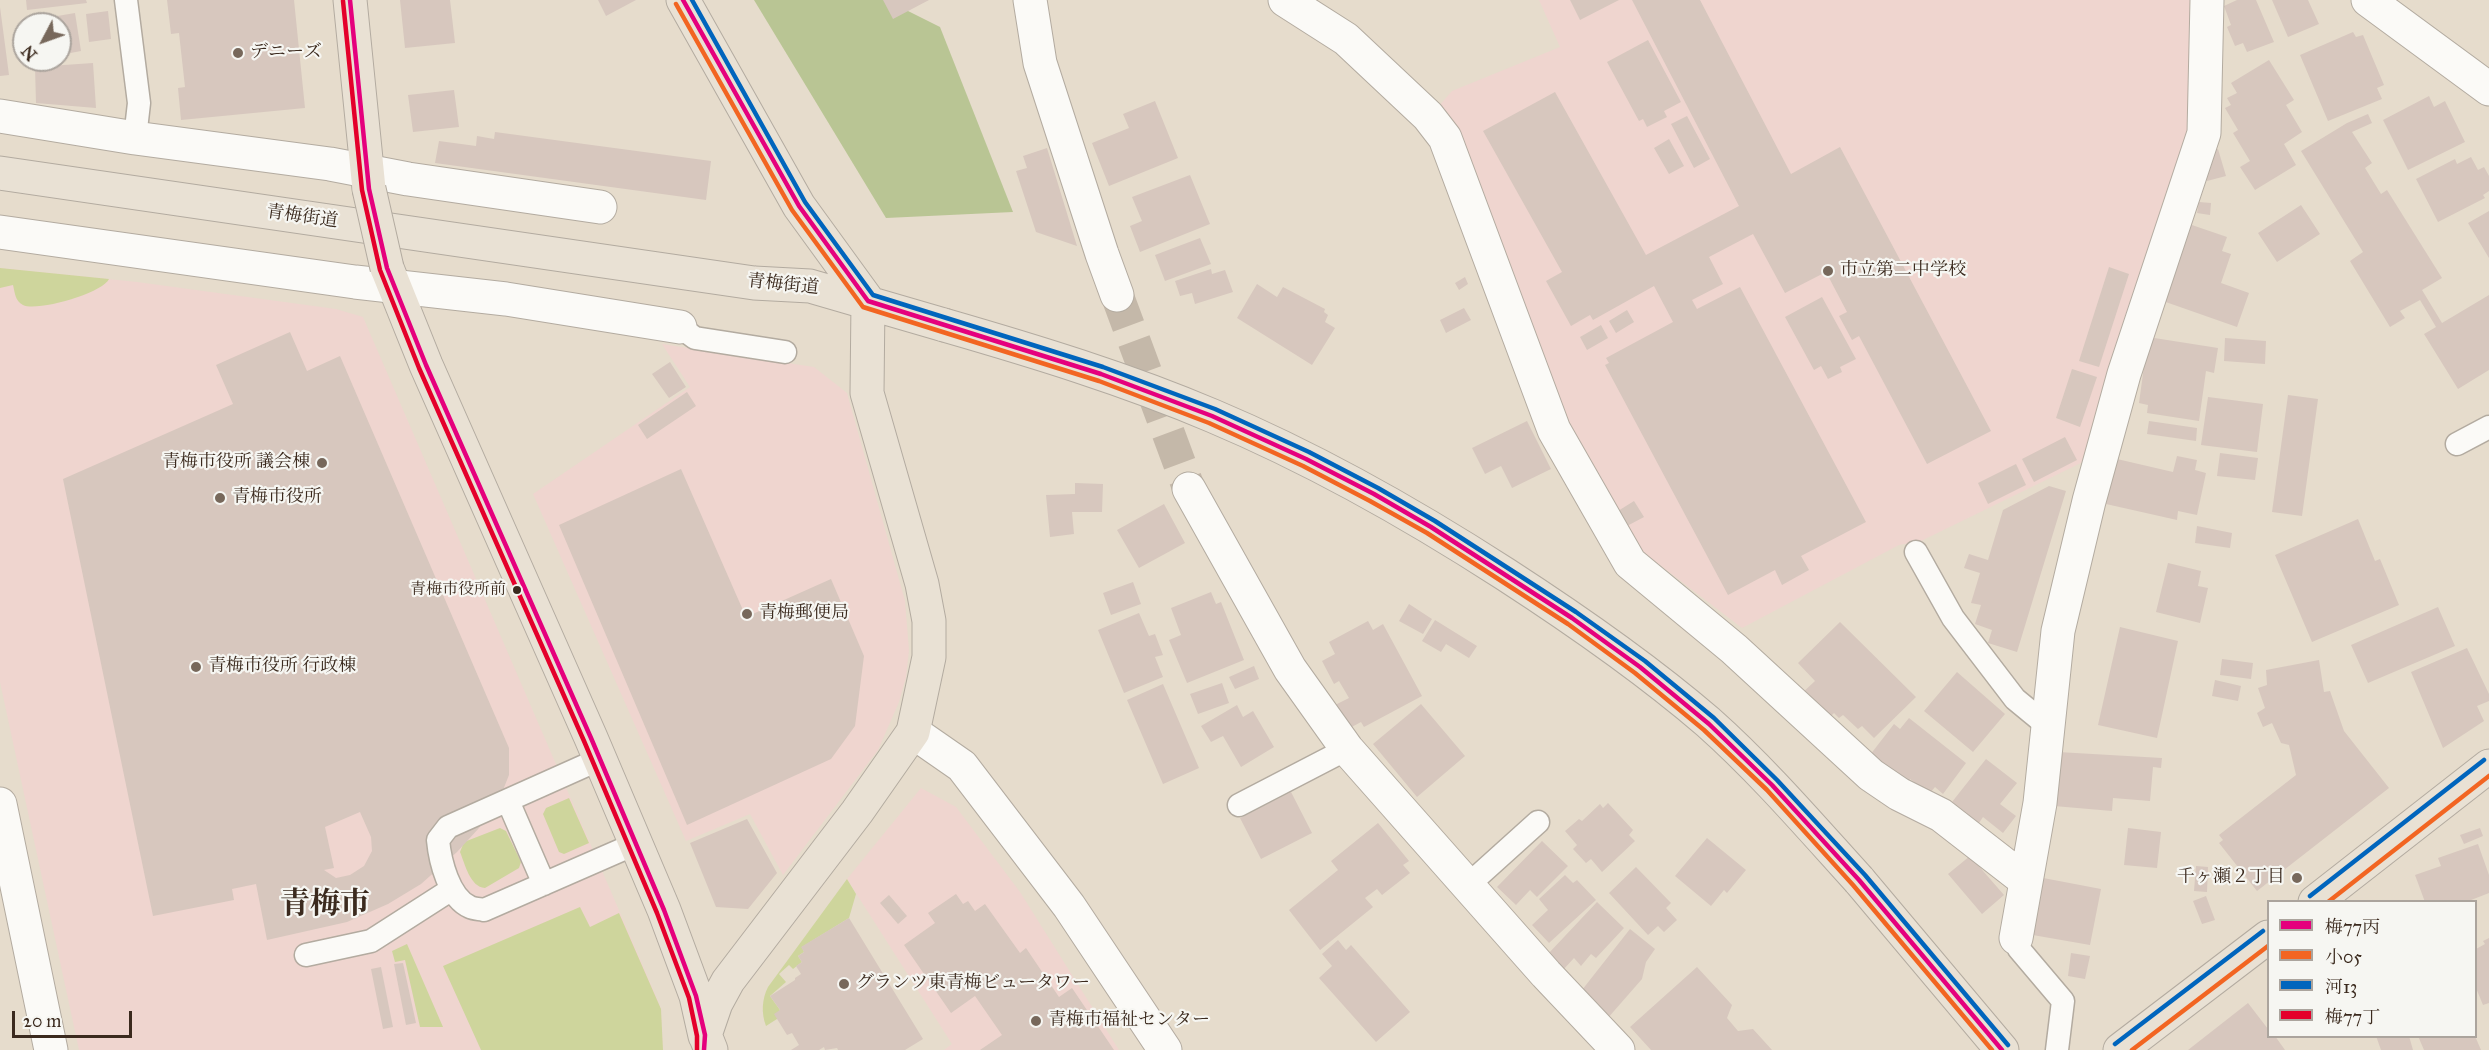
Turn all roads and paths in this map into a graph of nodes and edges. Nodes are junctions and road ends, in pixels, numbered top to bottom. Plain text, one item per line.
1 (126, 0) edge
2 (350, 0) edge
3 (683, 0) edge
4 (1030, 0) edge
5 (1285, 0) edge
6 (2207, 0) edge
7 (2368, 0) edge
8 (2489, 89) edge
9 (0, 116) edge
10 (135, 138) junction
11 (0, 173) edge
12 (369, 180) junction
13 (600, 207) dead end
14 (0, 232) edge
15 (390, 277) junction
16 (1117, 295) tunnel mouth
17 (868, 301) junction
18 (680, 327) joint
19 (785, 352) dead end
20 (2489, 427) edge
21 (2457, 444) dead end
22 (1189, 489) tunnel mouth
23 (1916, 552) dead end
24 (2049, 727) junction
25 (913, 732) junction
26 (1347, 749) junction
27 (600, 759) junction
28 (2489, 766) edge
29 (508, 801) junction
30 (0, 804) edge
31 (1239, 805) dead end
32 (1538, 822) dead end
33 (635, 844) junction
34 (2026, 881) junction
35 (544, 884) junction
36 (1467, 886) junction
37 (452, 889) junction
38 (2318, 900) edge
39 (2016, 938) joint
40 (2267, 938) edge
41 (306, 955) dead end
42 (706, 1045) edge
43 (51, 1050) edge
44 (1165, 1050) edge
45 (1618, 1050) edge
46 (2002, 1050) edge
47 (2058, 1050) edge
48 (2120, 1050) edge

1 - 10 lane
2 - 12 main road
3 - 17 main road
4 - 16 street
5 - 34 street
6 - 24 street
7 - 8 street
9 - 10 street
10 - 12 street
11 - 17 main road, 青梅街道
12 - 13 street
12 - 15 main road, bridge
14 - 15 street
15 - 18 street
15 - 27 main road
17 - 25 main road
17 - 46 main road, 青梅街道, bridge
18 - 19 lane
20 - 21 lane
22 - 26 street
23 - 24 lane
24 - 34 street
25 - 42 main road
25 - 44 street
26 - 31 lane
26 - 36 street
27 - 29 lane
27 - 33 main road
28 - 38 main road
29 - 35 lane
29 - 37 lane
30 - 43 street
32 - 36 lane
33 - 35 lane
33 - 42 main road
34 - 39 street
35 - 37 lane
36 - 45 street
37 - 41 lane
39 - 47 lane
40 - 48 main road

